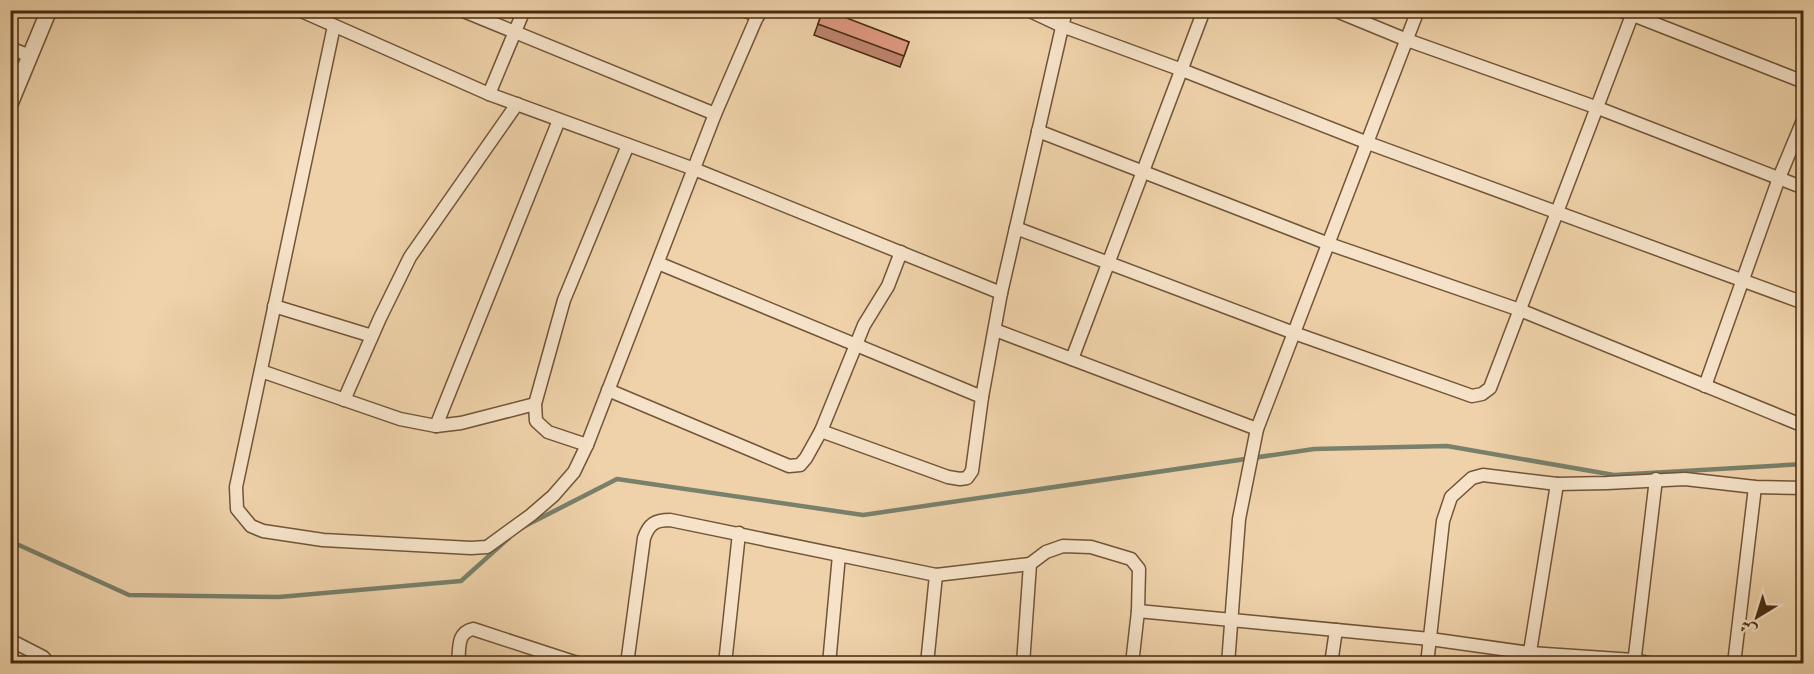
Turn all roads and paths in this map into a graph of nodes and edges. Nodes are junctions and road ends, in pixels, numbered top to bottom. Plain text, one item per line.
1 (49, 10) edge
2 (299, 10) edge
3 (461, 10) edge
4 (524, 10) edge
5 (744, 10) edge
6 (1028, 10) edge
7 (1066, 10) edge
8 (1204, 10) edge
9 (1334, 10) edge
10 (1418, 10) edge
11 (1629, 12) edge
12 (759, 13) edge
13 (334, 26) junction
14 (1062, 26) junction
15 (515, 33) junction
16 (1407, 40) junction
17 (10, 48) edge
18 (30, 56) junction
19 (1182, 70) junction
20 (1803, 82) edge
21 (489, 94) junction
22 (10, 104) edge
23 (517, 104) junction
24 (1598, 108) junction
25 (715, 114) junction
26 (1803, 118) edge
27 (559, 120) junction
28 (1038, 131) junction
29 (1368, 143) junction
30 (628, 145) junction
31 (694, 169) junction
32 (1143, 171) junction
33 (1779, 178) junction
34 (1803, 188) edge
35 (1557, 211) junction
36 (1016, 228) junction
37 (1329, 244) junction
38 (901, 252) junction
39 (658, 263) junction
40 (1108, 263) junction
41 (1743, 281) junction
42 (1002, 293) junction
43 (1803, 303) edge
44 (274, 306) junction
45 (1520, 310) junction
46 (995, 330) junction
47 (1294, 333) junction
48 (372, 336) junction
49 (856, 345) junction
50 (1072, 359) junction
51 (261, 371) junction
52 (1705, 386) junction
53 (608, 390) junction
54 (982, 397) junction
55 (344, 400) junction
56 (535, 404) junction
57 (436, 426) junction
58 (1803, 426) edge
59 (1257, 429) junction
60 (821, 431) junction
61 (587, 445) junction
62 (1656, 479) junction
63 (1557, 484) junction
64 (1755, 487) junction
65 (1803, 488) edge
66 (739, 533) junction
67 (839, 555) junction
68 (1030, 564) junction
69 (936, 575) junction
70 (1138, 611) junction
71 (1232, 619) junction
72 (1336, 630) junction
73 (1430, 639) junction
74 (10, 640) edge
75 (1529, 658) edge
76 (45, 661) edge
77 (1634, 662) edge
78 (458, 663) edge
79 (580, 663) edge
80 (627, 663) edge
81 (725, 663) edge
82 (830, 663) edge
83 (927, 663) edge
84 (1023, 663) edge
85 (1132, 663) edge
86 (1228, 663) edge
87 (1331, 663) edge
88 (1427, 663) edge
89 (1654, 663) edge
90 (1734, 663) edge

1 - 18 street
2 - 13 street
3 - 15 street
4 - 15 street
5 - 12 street
6 - 14 street
7 - 14 street
8 - 19 street
9 - 16 street
10 - 16 street
11 - 20 street
11 - 24 street
12 - 25 street
13 - 21 street
13 - 44 street
14 - 19 street
14 - 28 street
15 - 21 street
15 - 25 street
16 - 24 street
16 - 29 street
17 - 18 street
18 - 22 street
19 - 29 street
19 - 32 street
21 - 23 street
23 - 27 street
23 - 48 street
24 - 33 street
24 - 35 street
25 - 31 street
26 - 33 street
27 - 30 street
27 - 57 street
28 - 32 street
28 - 36 street
29 - 35 street
29 - 37 street
30 - 31 street
30 - 56 street
31 - 38 street
31 - 39 street
32 - 37 street
32 - 40 street
33 - 34 street
33 - 41 street
35 - 41 street
35 - 45 street
36 - 40 street
36 - 42 street
37 - 45 street
37 - 47 street
38 - 42 street
38 - 49 street
39 - 49 street
39 - 53 street
40 - 47 street
40 - 50 street
41 - 43 street
41 - 52 street
42 - 46 street
44 - 48 street
44 - 51 street
45 - 47 street
45 - 52 street
46 - 50 street
46 - 54 street
47 - 59 street
48 - 55 street
49 - 54 street
49 - 60 street
50 - 59 street
51 - 55 street
51 - 61 street
52 - 58 street
53 - 60 street
53 - 61 street
54 - 60 street
55 - 57 street
56 - 57 street
56 - 61 street
59 - 71 street
62 - 63 street
62 - 64 street
62 - 77 street
63 - 73 street
63 - 75 street
64 - 65 street
64 - 90 street
66 - 67 street
66 - 80 street
66 - 81 street
67 - 69 street
67 - 82 street
68 - 69 street
68 - 70 street
68 - 84 street
69 - 83 street
70 - 71 street
70 - 85 street
71 - 72 street
71 - 86 street
72 - 73 street
72 - 87 street
73 - 75 street
73 - 88 street
74 - 76 street
75 - 77 street
77 - 89 street
78 - 79 street

